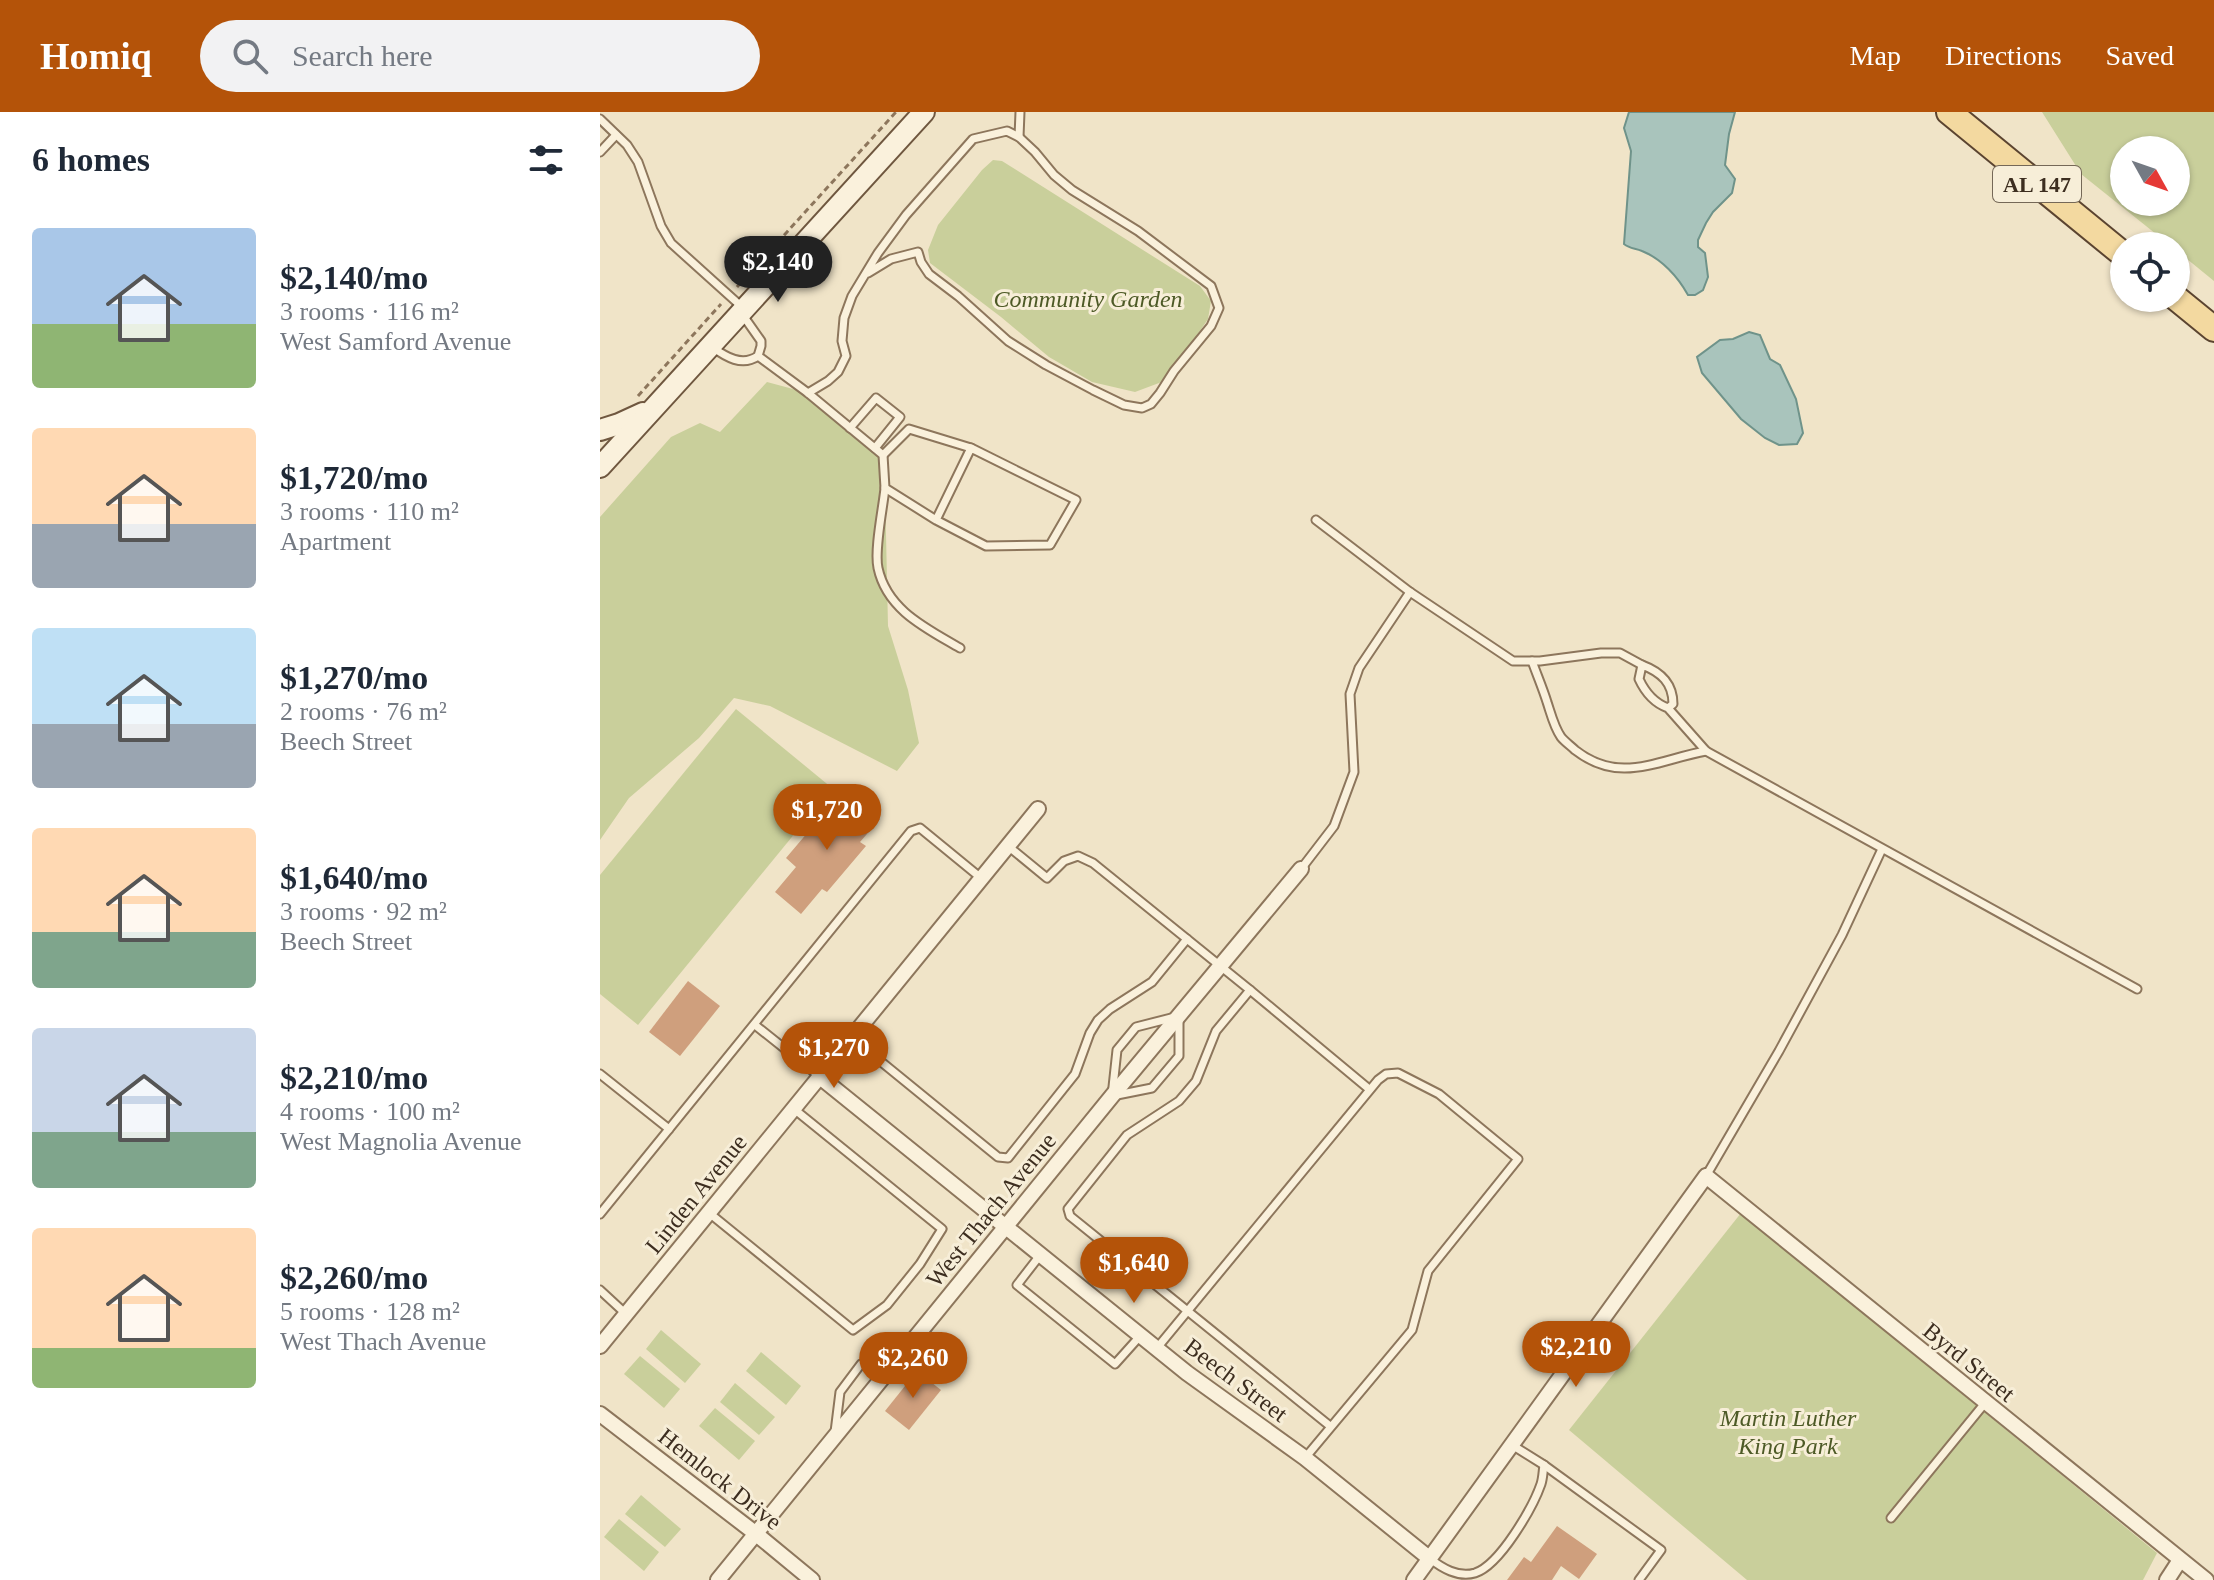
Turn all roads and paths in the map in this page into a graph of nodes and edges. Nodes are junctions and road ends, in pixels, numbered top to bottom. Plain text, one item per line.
1 (896, 112) edge
2 (924, 112) edge
3 (1020, 112) edge
4 (1949, 112) edge
5 (600, 119) edge
6 (616, 135) junction
7 (1019, 137) junction
8 (600, 152) edge
9 (2110, 244) edge
10 (868, 273) junction
11 (738, 305) junction
12 (2190, 309) edge
13 (2214, 329) edge
14 (710, 346) junction
15 (758, 356) junction
16 (808, 393) junction
17 (630, 403) dead end
18 (654, 408) junction
19 (850, 428) junction
20 (600, 430) edge
21 (875, 448) junction
22 (971, 448) junction
23 (883, 455) junction
24 (600, 467) edge
25 (885, 488) junction
26 (936, 520) junction
27 (1316, 520) dead end
28 (1410, 592) junction
29 (960, 648) dead end
30 (1532, 661) junction
31 (1642, 665) junction
32 (1668, 708) junction
33 (1706, 751) junction
34 (1038, 809) dead end
35 (1008, 846) junction
36 (1882, 849) junction
37 (1301, 869) joint
38 (981, 878) junction
39 (1187, 939) junction
40 (1221, 966) junction
41 (2137, 989) dead end
42 (1250, 990) junction
43 (1179, 1016) junction
44 (755, 1025) junction
45 (852, 1038) junction
46 (600, 1074) edge
47 (820, 1077) junction
48 (1369, 1089) junction
49 (1112, 1096) junction
50 (794, 1109) junction
51 (669, 1129) junction
52 (1706, 1176) junction
53 (708, 1212) junction
54 (600, 1214) edge
55 (1006, 1226) junction
56 (1041, 1254) junction
57 (600, 1290) edge
58 (1188, 1311) junction
59 (626, 1314) junction
60 (1141, 1335) junction
61 (600, 1346) edge
62 (1157, 1348) junction
63 (905, 1350) junction
64 (1985, 1403) junction
65 (600, 1414) edge
66 (1330, 1426) junction
67 (834, 1439) junction
68 (1512, 1445) junction
69 (1305, 1458) junction
70 (1544, 1465) junction
71 (1891, 1518) dead end
72 (755, 1533) junction
73 (1429, 1558) junction
74 (2180, 1560) junction
75 (718, 1580) edge
76 (812, 1580) edge
77 (1414, 1580) edge
78 (1639, 1580) edge
79 (2167, 1580) edge
80 (2206, 1580) edge

1 - 11 path
2 - 11 street
3 - 7 lane
4 - 9 main road, AL 147
5 - 6 lane
6 - 8 lane
6 - 11 lane
7 - 10 lane
7 - 10 lane
10 - 16 lane
11 - 14 street
11 - 15 lane
11 - 17 path
12 - 13 main road
14 - 15 lane
14 - 18 street
15 - 16 lane
16 - 19 lane
18 - 20 street
18 - 24 street
19 - 21 lane
19 - 21 lane
21 - 23 lane
22 - 23 lane
22 - 26 lane
22 - 26 lane
23 - 25 lane
25 - 26 lane
25 - 29 lane
27 - 28 lane
28 - 30 lane
28 - 37 lane
30 - 31 lane
30 - 33 lane
31 - 32 lane
31 - 32 lane
32 - 33 lane
33 - 36 lane
34 - 35 street, Linden Avenue
35 - 38 street, Linden Avenue
35 - 39 lane
36 - 41 lane
36 - 52 lane
37 - 40 street, West Thach Avenue
38 - 44 lane
38 - 45 street, Linden Avenue
39 - 40 lane
39 - 45 lane
40 - 42 lane
40 - 43 street, West Thach Avenue
42 - 48 lane
42 - 58 lane
43 - 49 street, West Thach Avenue
43 - 49 lane
43 - 49 lane
44 - 47 lane, Beech Street
44 - 51 lane
45 - 47 street, Linden Avenue
46 - 51 lane
47 - 50 street, Linden Avenue
47 - 55 street, Beech Street
48 - 58 lane
48 - 66 lane
49 - 55 street, West Thach Avenue
50 - 53 street, Linden Avenue
50 - 53 lane
51 - 54 lane
52 - 64 street, Byrd Street
52 - 68 street
53 - 59 street, Linden Avenue
55 - 56 street, Beech Street
55 - 63 street, West Thach Avenue
56 - 60 street, Beech Street
56 - 60 lane
57 - 59 lane
58 - 62 lane
58 - 66 lane
59 - 61 street, Linden Avenue
60 - 62 street, Beech Street
62 - 69 street, Beech Street
63 - 67 street, West Thach Avenue
63 - 67 lane
64 - 71 lane
64 - 74 street, Byrd Street
65 - 72 street, Hemlock Drive
66 - 69 lane
67 - 72 street, West Thach Avenue
68 - 70 lane
68 - 73 street
69 - 73 street, Beech Street
70 - 73 lane
70 - 78 lane
72 - 75 street, West Thach Avenue
72 - 76 street, Hemlock Drive
73 - 77 street
74 - 79 street
74 - 80 street, Byrd Street

